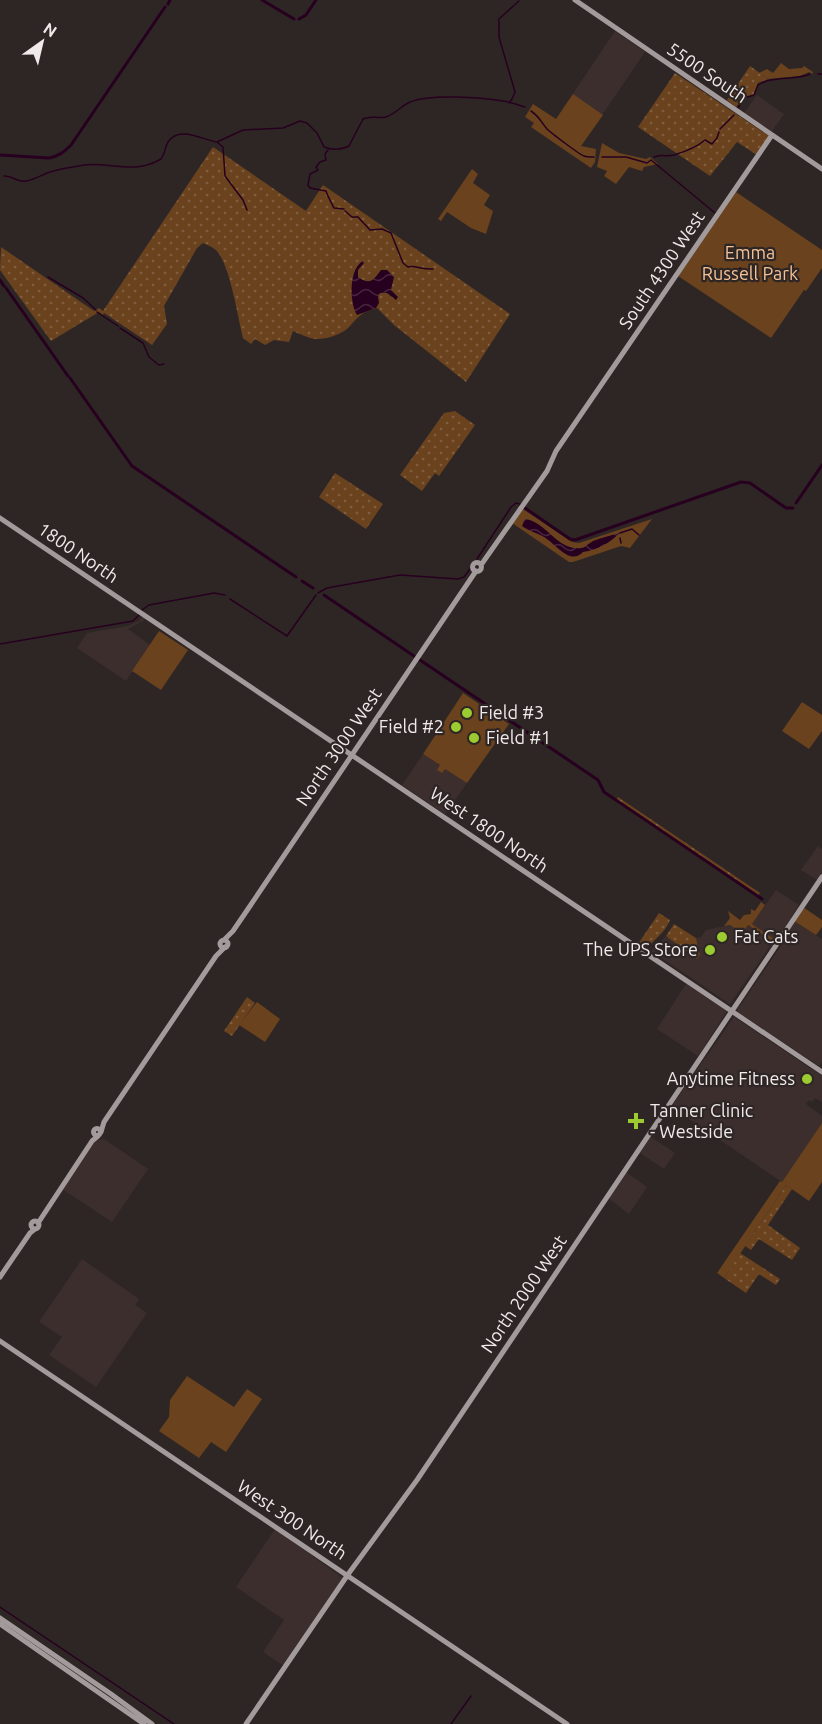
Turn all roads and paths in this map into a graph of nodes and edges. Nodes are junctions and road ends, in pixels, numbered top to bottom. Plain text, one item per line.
1 (575, 0) edge
2 (591, 0) edge
3 (586, 8) junction
4 (772, 135) junction
5 (822, 170) edge
6 (0, 518) edge
7 (480, 564) joint
8 (140, 613) joint
9 (351, 756) junction
10 (822, 877) edge
11 (731, 1012) junction
12 (822, 1072) edge
13 (0, 1277) edge
14 (0, 1341) edge
15 (347, 1576) junction
16 (0, 1618) edge
17 (0, 1624) edge
18 (144, 1724) edge
19 (152, 1724) edge
20 (246, 1724) edge
21 (567, 1724) edge

1 - 3 main road, 5500 South
2 - 3 main road
3 - 4 main road, 5500 South
4 - 5 main road, 5500 South
4 - 7 main road, South 4300 West
6 - 8 main road, 1800 North
7 - 9 main road, North 3000 West
8 - 9 main road, West 1800 North
9 - 11 main road, West 1800 North
9 - 13 main road, North 3000 West
10 - 11 main road, North 2000 West
11 - 12 main road, West 1800 North
11 - 15 main road, North 2000 West
14 - 15 main road, West 300 North
15 - 20 main road, North 2000 West
15 - 21 main road, West 300 North
16 - 19 main road
17 - 18 main road

